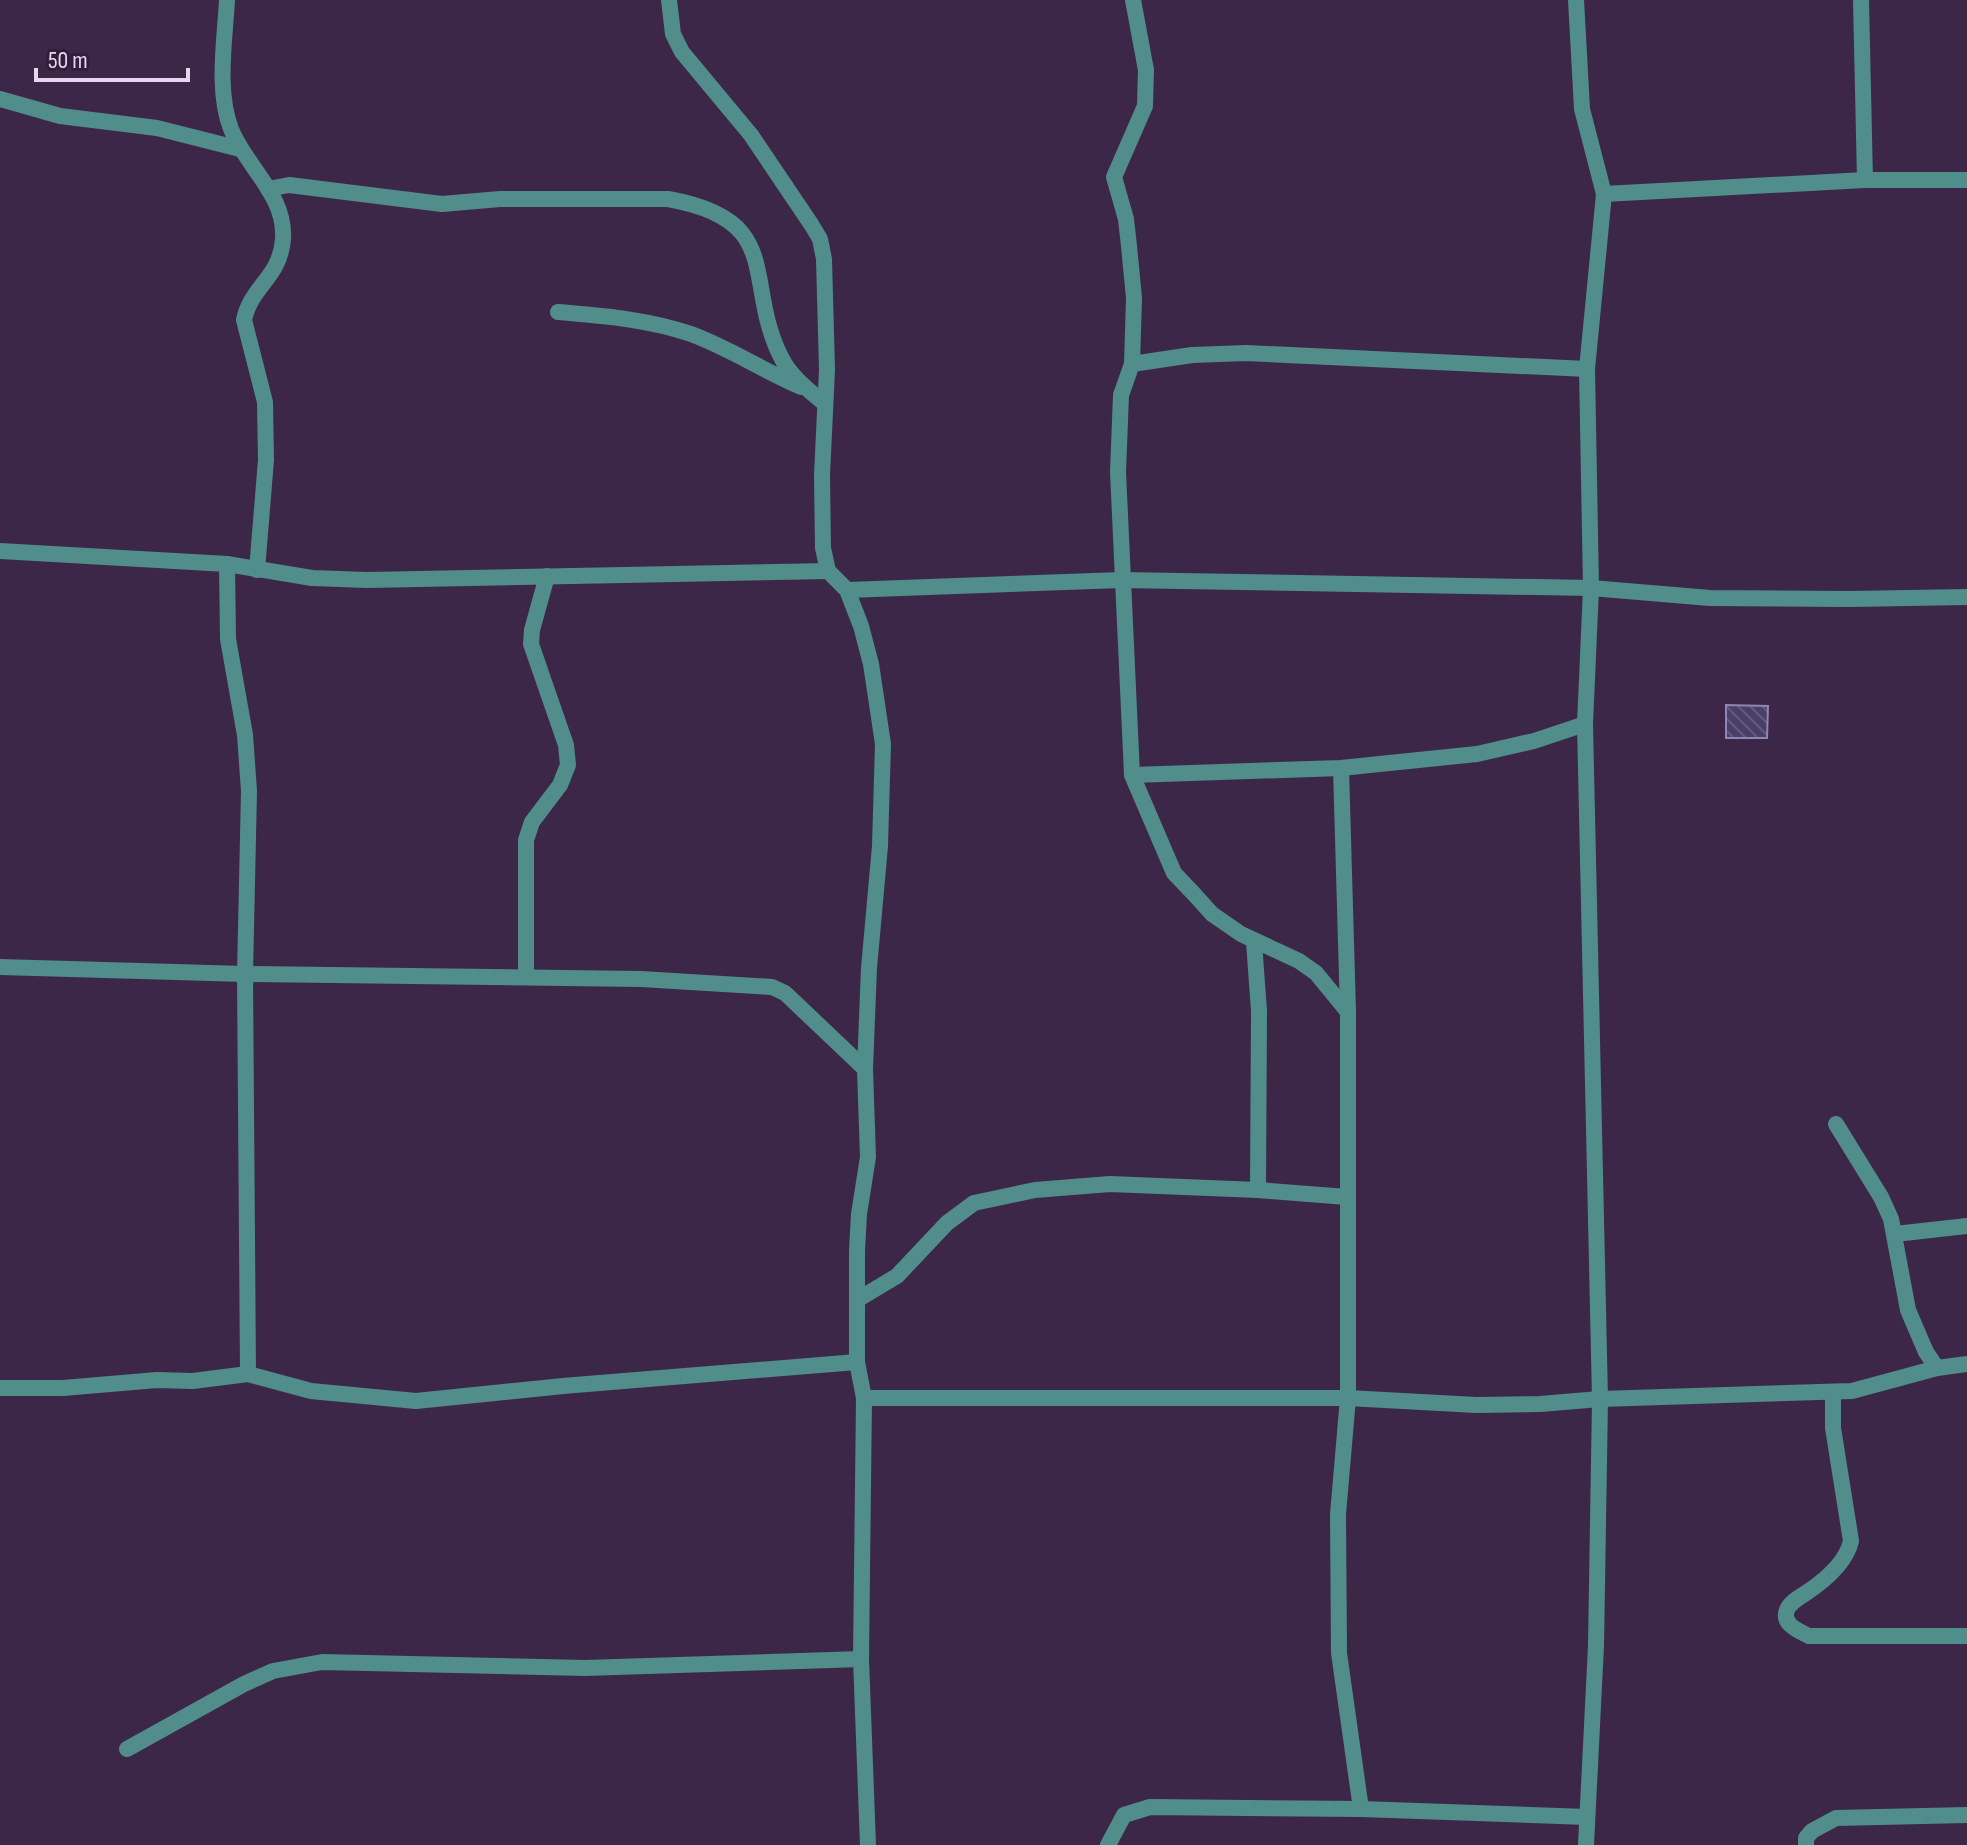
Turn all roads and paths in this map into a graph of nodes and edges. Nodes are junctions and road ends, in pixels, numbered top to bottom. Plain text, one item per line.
1 (227, 0) edge
2 (669, 0) edge
3 (1133, 0) edge
4 (1576, 0) edge
5 (1861, 0) edge
6 (0, 99) edge
7 (240, 149) junction
8 (1865, 180) junction
9 (1967, 180) edge
10 (268, 189) junction
11 (1604, 194) junction
12 (558, 312) dead end
13 (1132, 364) junction
14 (1587, 369) junction
15 (807, 390) junction
16 (825, 404) junction
17 (0, 551) edge
18 (227, 564) junction
19 (257, 570) junction
20 (828, 571) junction
21 (547, 576) junction
22 (1121, 580) junction
23 (1591, 588) junction
24 (847, 590) junction
25 (1967, 597) edge
26 (1585, 724) junction
27 (1341, 768) junction
28 (1132, 775) junction
29 (1254, 942) junction
30 (0, 967) edge
31 (245, 974) junction
32 (526, 977) junction
33 (1348, 1012) junction
34 (865, 1069) junction
35 (1836, 1124) dead end
36 (1258, 1190) junction
37 (1347, 1197) junction
38 (1967, 1226) edge
39 (1895, 1234) junction
40 (857, 1300) junction
41 (857, 1362) junction
42 (1967, 1364) edge
43 (1937, 1368) junction
44 (248, 1374) junction
45 (0, 1388) edge
46 (1833, 1393) junction
47 (864, 1398) junction
48 (1348, 1398) junction
49 (1600, 1399) junction
50 (1967, 1636) edge
51 (861, 1659) junction
52 (127, 1749) dead end
53 (1361, 1809) junction
54 (1967, 1815) edge
55 (1587, 1817) junction
56 (868, 1845) edge
57 (1108, 1845) edge
58 (1586, 1845) edge
59 (1806, 1845) edge

1 - 7 street
2 - 16 street
3 - 13 street
4 - 11 street
5 - 8 street
6 - 7 street
7 - 10 street
8 - 9 street
8 - 11 street
10 - 15 street
10 - 19 street
11 - 14 street
12 - 15 street
13 - 14 street
13 - 22 street
14 - 23 street
15 - 16 street
16 - 20 street
17 - 18 street
18 - 19 street
18 - 31 street
19 - 21 street
20 - 21 street
20 - 24 street
21 - 32 street
22 - 23 street
22 - 24 street
22 - 28 street
23 - 25 street
23 - 26 street
24 - 34 street
26 - 27 street
26 - 49 street
27 - 28 street
27 - 33 street
28 - 29 street
29 - 33 street
29 - 36 street
30 - 31 street
31 - 32 street
31 - 44 street
32 - 34 street
33 - 37 street
34 - 40 street
35 - 39 street
36 - 37 street
36 - 40 street
37 - 48 street
38 - 39 street
39 - 43 street
40 - 41 street
41 - 44 street
41 - 47 street
42 - 43 street
43 - 46 street
44 - 45 street
46 - 49 street
46 - 50 street
47 - 48 street
47 - 51 street
48 - 49 street
48 - 53 street
49 - 55 street
51 - 52 street
51 - 56 street
53 - 55 street
53 - 57 street
54 - 59 street
55 - 58 street

